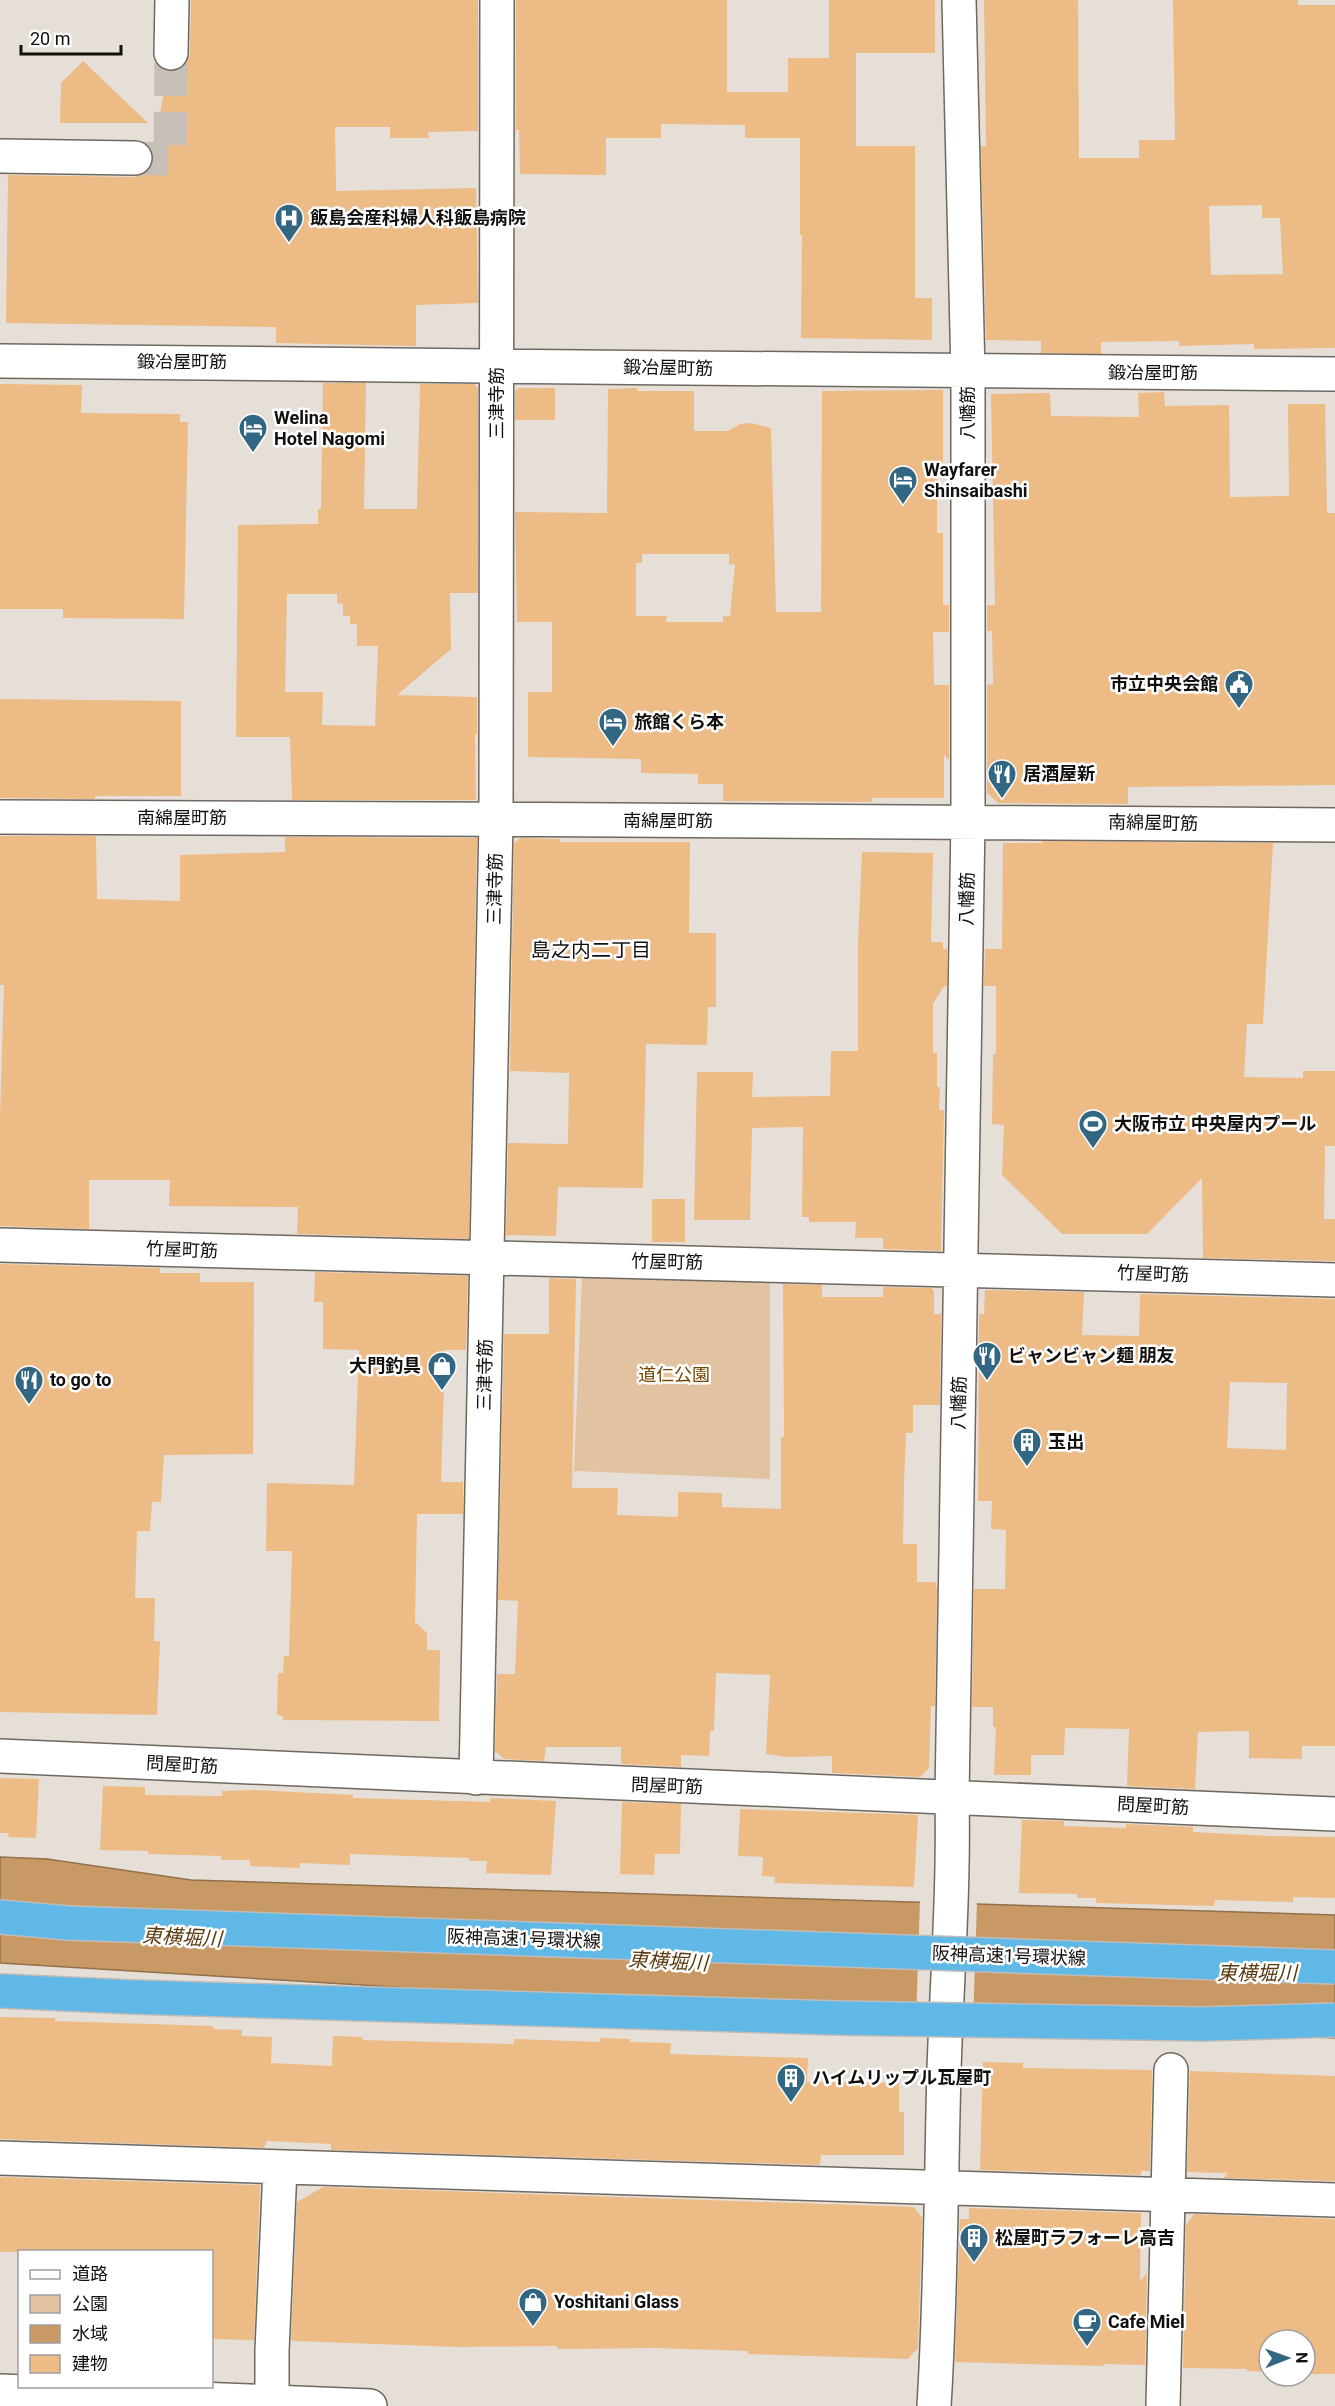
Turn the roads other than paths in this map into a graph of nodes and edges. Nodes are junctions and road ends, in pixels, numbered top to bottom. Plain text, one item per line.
1 (172, 0) edge
2 (497, 0) edge
3 (959, 0) edge
4 (171, 53) tunnel mouth
5 (0, 156) edge
6 (135, 158) tunnel mouth
7 (0, 362) edge
8 (497, 364) junction
9 (968, 372) junction
10 (1335, 374) edge
11 (0, 817) edge
12 (968, 820) junction
13 (496, 821) junction
14 (1335, 825) edge
15 (0, 1245) edge
16 (488, 1259) junction
17 (961, 1269) junction
18 (1335, 1280) edge
19 (0, 1756) edge
20 (476, 1778) junction
21 (952, 1797) junction
22 (1335, 1814) edge
23 (0, 1919) edge
24 (1335, 1967) edge
25 (0, 1991) edge
26 (1335, 2020) edge
27 (1171, 2070) dead end
28 (0, 2157) edge
29 (280, 2168) junction
30 (942, 2189) junction
31 (1170, 2196) junction
32 (1335, 2200) edge
33 (0, 2391) edge
34 (272, 2404) edge
35 (370, 2406) edge
36 (934, 2406) edge
37 (1163, 2406) edge

1 - 4 street
2 - 8 street, 三津寺筋
3 - 9 street, 八幡筋
5 - 6 street
7 - 8 street, 鍛冶屋町筋
8 - 9 street, 鍛冶屋町筋
8 - 13 street, 三津寺筋
9 - 10 street, 鍛冶屋町筋
9 - 12 street, 八幡筋
11 - 13 street, 南綿屋町筋
12 - 13 street, 南綿屋町筋
12 - 14 street, 南綿屋町筋
12 - 17 street, 八幡筋
13 - 16 street, 三津寺筋
15 - 16 street, 竹屋町筋
16 - 17 street, 竹屋町筋
16 - 20 street, 三津寺筋
17 - 18 street, 竹屋町筋
17 - 21 street, 八幡筋
19 - 20 street, 問屋町筋
20 - 21 street, 問屋町筋
21 - 22 street, 問屋町筋
21 - 30 street, 八幡筋, bridge
23 - 24 highway, 阪神高速1号環状線, bridge
25 - 26 highway, bridge
27 - 31 street
28 - 29 street
29 - 30 street
29 - 34 street
30 - 31 street
30 - 36 street, 八幡筋
31 - 32 street
31 - 37 street
33 - 34 street
34 - 35 street

